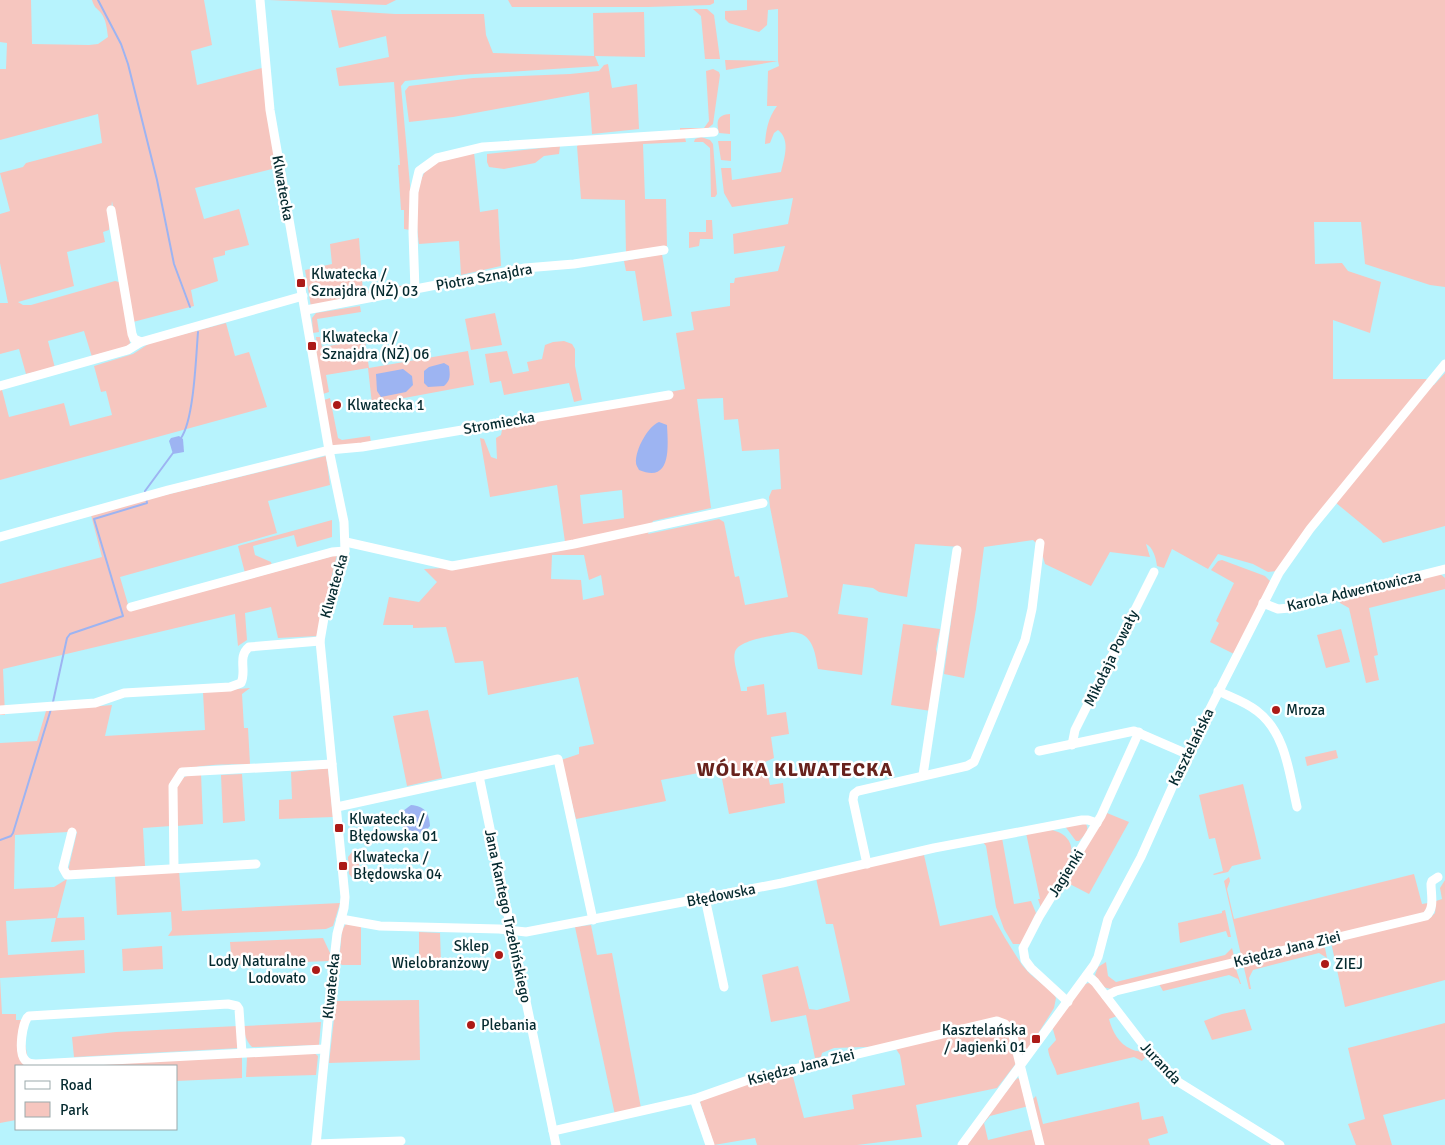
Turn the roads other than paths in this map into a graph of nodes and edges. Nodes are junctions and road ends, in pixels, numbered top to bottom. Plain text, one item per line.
1 (260, 0) edge
2 (714, 132) dead end
3 (111, 210) dead end
4 (664, 250) dead end
5 (415, 290) junction
6 (303, 296) junction
7 (306, 310) junction
8 (141, 342) junction
9 (1445, 364) edge
10 (0, 386) edge
11 (669, 395) dead end
12 (329, 450) junction
13 (763, 503) dead end
14 (0, 537) edge
15 (1040, 543) dead end
16 (345, 546) junction
17 (957, 550) dead end
18 (1445, 569) edge
19 (1154, 572) dead end
20 (1263, 603) junction
21 (131, 608) dead end
22 (320, 642) junction
23 (1218, 691) junction
24 (0, 710) edge
25 (1139, 732) junction
26 (1072, 745) junction
27 (1039, 751) dead end
28 (1187, 754) junction
29 (332, 764) junction
30 (923, 775) junction
31 (479, 776) junction
32 (337, 807) junction
33 (1297, 807) dead end
34 (1097, 823) junction
35 (72, 832) dead end
36 (256, 864) dead end
37 (867, 864) junction
38 (174, 868) junction
39 (1438, 877) dead end
40 (705, 898) junction
41 (341, 919) junction
42 (593, 920) junction
43 (510, 930) junction
44 (1087, 975) junction
45 (724, 987) dead end
46 (1106, 996) junction
47 (1068, 1002) junction
48 (324, 1048) junction
49 (242, 1053) junction
50 (1021, 1066) junction
51 (694, 1099) junction
52 (553, 1131) junction
53 (401, 1141) dead end
54 (316, 1145) edge
55 (556, 1145) edge
56 (710, 1145) edge
57 (962, 1145) edge
58 (1040, 1145) edge
59 (1280, 1145) edge

1 - 6 street, Klwatecka
2 - 5 street
3 - 8 street
4 - 5 street, Piotra Sznajdra
5 - 7 street, Piotra Sznajdra
6 - 7 street, Klwatecka
6 - 8 street
7 - 12 street, Klwatecka
8 - 10 street
9 - 20 street, Kasztelańska
11 - 12 street, Stromiecka
12 - 14 street, Stromiecka
12 - 16 street, Klwatecka
13 - 16 street
15 - 30 street
16 - 21 street
16 - 22 street, Klwatecka
17 - 30 street
18 - 20 street, Karola Adwentowicza
19 - 26 street, Mikołaja Powały
20 - 23 street, Kasztelańska
22 - 24 street
22 - 29 street, Klwatecka
23 - 28 street, Kasztelańska
23 - 33 street
25 - 26 street
25 - 28 street
25 - 34 street, Jagienki
26 - 27 street
28 - 44 street, Kasztelańska
29 - 32 street, Klwatecka
29 - 38 street
30 - 37 street
31 - 32 street
31 - 42 street
31 - 43 street, Jana Kantego Trzebińskiego
32 - 41 street, Klwatecka
34 - 37 street, Błędowska
34 - 47 street, Jagienki
35 - 38 street
36 - 38 street
37 - 40 street, Błędowska
39 - 46 street, Księdza Jana Ziei
40 - 42 street, Błędowska
40 - 45 street
41 - 43 street, Błędowska
41 - 48 street, Klwatecka
42 - 43 street, Błędowska
43 - 52 street, Jana Kantego Trzebińskiego
44 - 46 street, Juranda
44 - 47 street, Kasztelańska
46 - 59 street, Juranda
47 - 50 street, Kasztelańska
48 - 49 street
48 - 54 street, Klwatecka
49 - 49 street
50 - 51 street, Księdza Jana Ziei
50 - 57 street, Kasztelańska
50 - 58 street, Księdza Jana Ziei
51 - 52 street, Księdza Jana Ziei
51 - 56 street
52 - 55 street, Jana Kantego Trzebińskiego
53 - 54 street

